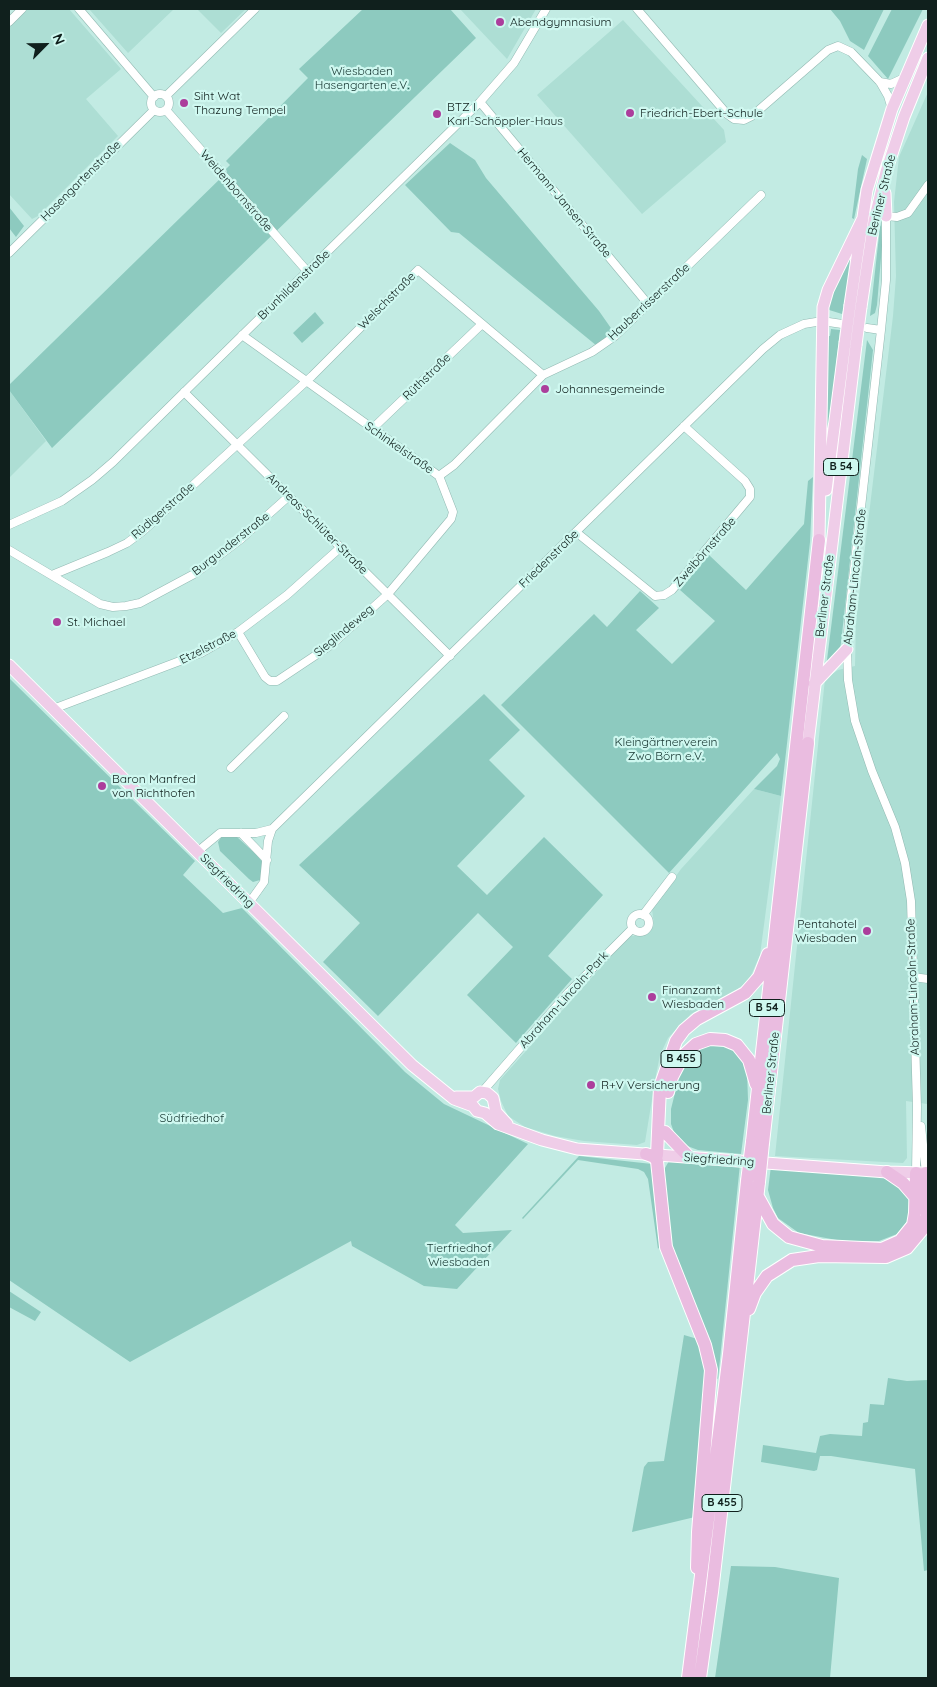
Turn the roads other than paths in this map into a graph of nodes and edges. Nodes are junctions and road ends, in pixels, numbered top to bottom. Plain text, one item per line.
1 (22, 9) edge
2 (78, 9) edge
3 (255, 9) edge
4 (546, 9) edge
5 (637, 9) edge
6 (9, 22) edge
7 (928, 25) edge
8 (928, 58) edge
9 (904, 78) junction
10 (880, 82) junction
11 (166, 96) junction
12 (154, 97) junction
13 (480, 102) junction
14 (892, 109) junction
15 (154, 110) junction
16 (166, 110) junction
17 (886, 172) junction
18 (928, 185) edge
19 (761, 195) dead end
20 (886, 216) junction
21 (862, 220) junction
22 (9, 253) edge
23 (307, 271) junction
24 (648, 304) junction
25 (855, 306) junction
26 (822, 321) junction
27 (482, 324) junction
28 (842, 324) dead end
29 (867, 328) dead end
30 (881, 330) junction
31 (242, 336) junction
32 (850, 344) junction
33 (543, 375) junction
34 (305, 381) junction
35 (184, 392) junction
36 (684, 426) junction
37 (372, 429) junction
38 (237, 444) junction
39 (439, 476) junction
40 (290, 496) junction
41 (9, 525) edge
42 (576, 532) junction
43 (819, 540) junction
44 (341, 547) junction
45 (9, 550) edge
46 (52, 575) junction
47 (388, 594) junction
48 (238, 632) junction
49 (847, 649) junction
50 (450, 656) junction
51 (9, 665) edge
52 (814, 684) junction
53 (53, 709) junction
54 (284, 716) dead end
55 (808, 744) joint
56 (231, 768) dead end
57 (272, 830) junction
58 (241, 833) junction
59 (197, 852) junction
60 (267, 860) junction
61 (672, 877) dead end
62 (249, 903) junction
63 (643, 915) junction
64 (776, 925) junction
65 (633, 928) junction
66 (913, 977) junction
67 (928, 978) edge
68 (758, 1091) junction
69 (483, 1102) junction
70 (917, 1107) junction
71 (665, 1132) junction
72 (757, 1143) junction
73 (926, 1151) edge
74 (651, 1155) junction
75 (689, 1158) junction
76 (887, 1172) junction
77 (924, 1173) edge
78 (754, 1186) junction
79 (924, 1196) edge
80 (742, 1328) junction
81 (699, 1602) junction
82 (688, 1678) edge
83 (700, 1678) edge

1 - 6 street
2 - 12 street
3 - 11 street
4 - 13 street, Brunhildenstraße
5 - 10 street
7 - 9 main road, Berliner Straße / B 54
8 - 17 main road, Berliner Straße / B 54
9 - 10 street
9 - 14 main road, Berliner Straße / B 54
10 - 14 street
11 - 12 street
11 - 16 street
12 - 15 street
13 - 23 street, Brunhildenstraße
13 - 24 street, Hermann-Jansen-Straße
14 - 21 main road, Berliner Straße / B 54
15 - 16 street
15 - 22 street, Hasengartenstraße
16 - 23 street, Weidenbornstraße
17 - 20 main road
17 - 25 main road, Berliner Straße / B 54
18 - 20 street
19 - 24 street, Hauberrisserstraße
20 - 30 street, Abraham-Lincoln-Straße
21 - 25 main road, Berliner Straße / B 54
21 - 26 main road
23 - 31 street, Brunhildenstraße
24 - 33 street, Hauberrisserstraße
25 - 32 main road, Berliner Straße / B 54, bridge
26 - 28 street, Friedenstraße
26 - 36 street, Friedenstraße
26 - 43 main road
27 - 33 street, Welschstraße
27 - 34 street, Welschstraße
27 - 37 street, Rüthstraße
29 - 30 street
30 - 49 street, Abraham-Lincoln-Straße
31 - 34 street, Schinkelstraße
31 - 35 street, Brunhildenstraße
32 - 43 main road, Berliner Straße / B 54
32 - 52 main road, Berliner Straße / B 54
33 - 39 street, Hauberrisserstraße
34 - 37 street, Schinkelstraße
34 - 38 street, Welschstraße
35 - 38 street, Andreas-Schlüter-Straße
35 - 41 street, Brunhildenstraße
36 - 42 street, Friedenstraße
36 - 42 street, Zweibörnstraße
37 - 39 street, Schinkelstraße
38 - 40 street, Andreas-Schlüter-Straße
38 - 46 street, Rüdigerstraße
39 - 47 street, Schinkelstraße
40 - 44 street, Andreas-Schlüter-Straße
40 - 46 street, Burgunderstraße
42 - 50 street, Friedenstraße
43 - 64 highway, Berliner Straße / B 54
44 - 47 street, Andreas-Schlüter-Straße
44 - 48 street, Etzelstraße
45 - 46 street, Burgunderstraße
47 - 48 street, Sieglindeweg
47 - 50 street, Andreas-Schlüter-Straße
48 - 53 street, Etzelstraße
49 - 52 main road
49 - 66 street, Abraham-Lincoln-Straße
50 - 57 street, Friedenstraße
51 - 53 main road, Siegfriedring
52 - 55 main road, Berliner Straße / B 54
53 - 59 main road, Siegfriedring
54 - 56 street
55 - 72 highway, Berliner Straße / B 54
57 - 58 street
57 - 60 street
58 - 59 street
58 - 60 street
59 - 62 main road, Siegfriedring
60 - 62 street
61 - 63 street, Abraham-Lincoln-Park
62 - 69 main road, Siegfriedring
63 - 65 street, Abraham-Lincoln-Park
63 - 65 street, Abraham-Lincoln-Park
64 - 68 highway, B 54
64 - 74 highway
65 - 69 street, Abraham-Lincoln-Park
66 - 67 street
66 - 70 street, Abraham-Lincoln-Straße
68 - 71 highway, B 455
68 - 72 highway, B 455
69 - 74 main road, Siegfriedring
70 - 73 street, Abraham-Lincoln-Straße
70 - 77 street, Abraham-Lincoln-Straße
71 - 74 highway
71 - 75 highway
72 - 78 highway, B 455, bridge
73 - 77 street, Abraham-Lincoln-Straße
74 - 75 main road, Siegfriedring
74 - 81 highway
75 - 76 main road, Siegfriedring
76 - 77 main road, Siegfriedring
76 - 79 highway
77 - 79 highway
78 - 79 highway
78 - 80 highway
78 - 81 highway, B 455
79 - 80 highway, B 455
80 - 83 highway, B 455
81 - 82 highway, B 455

